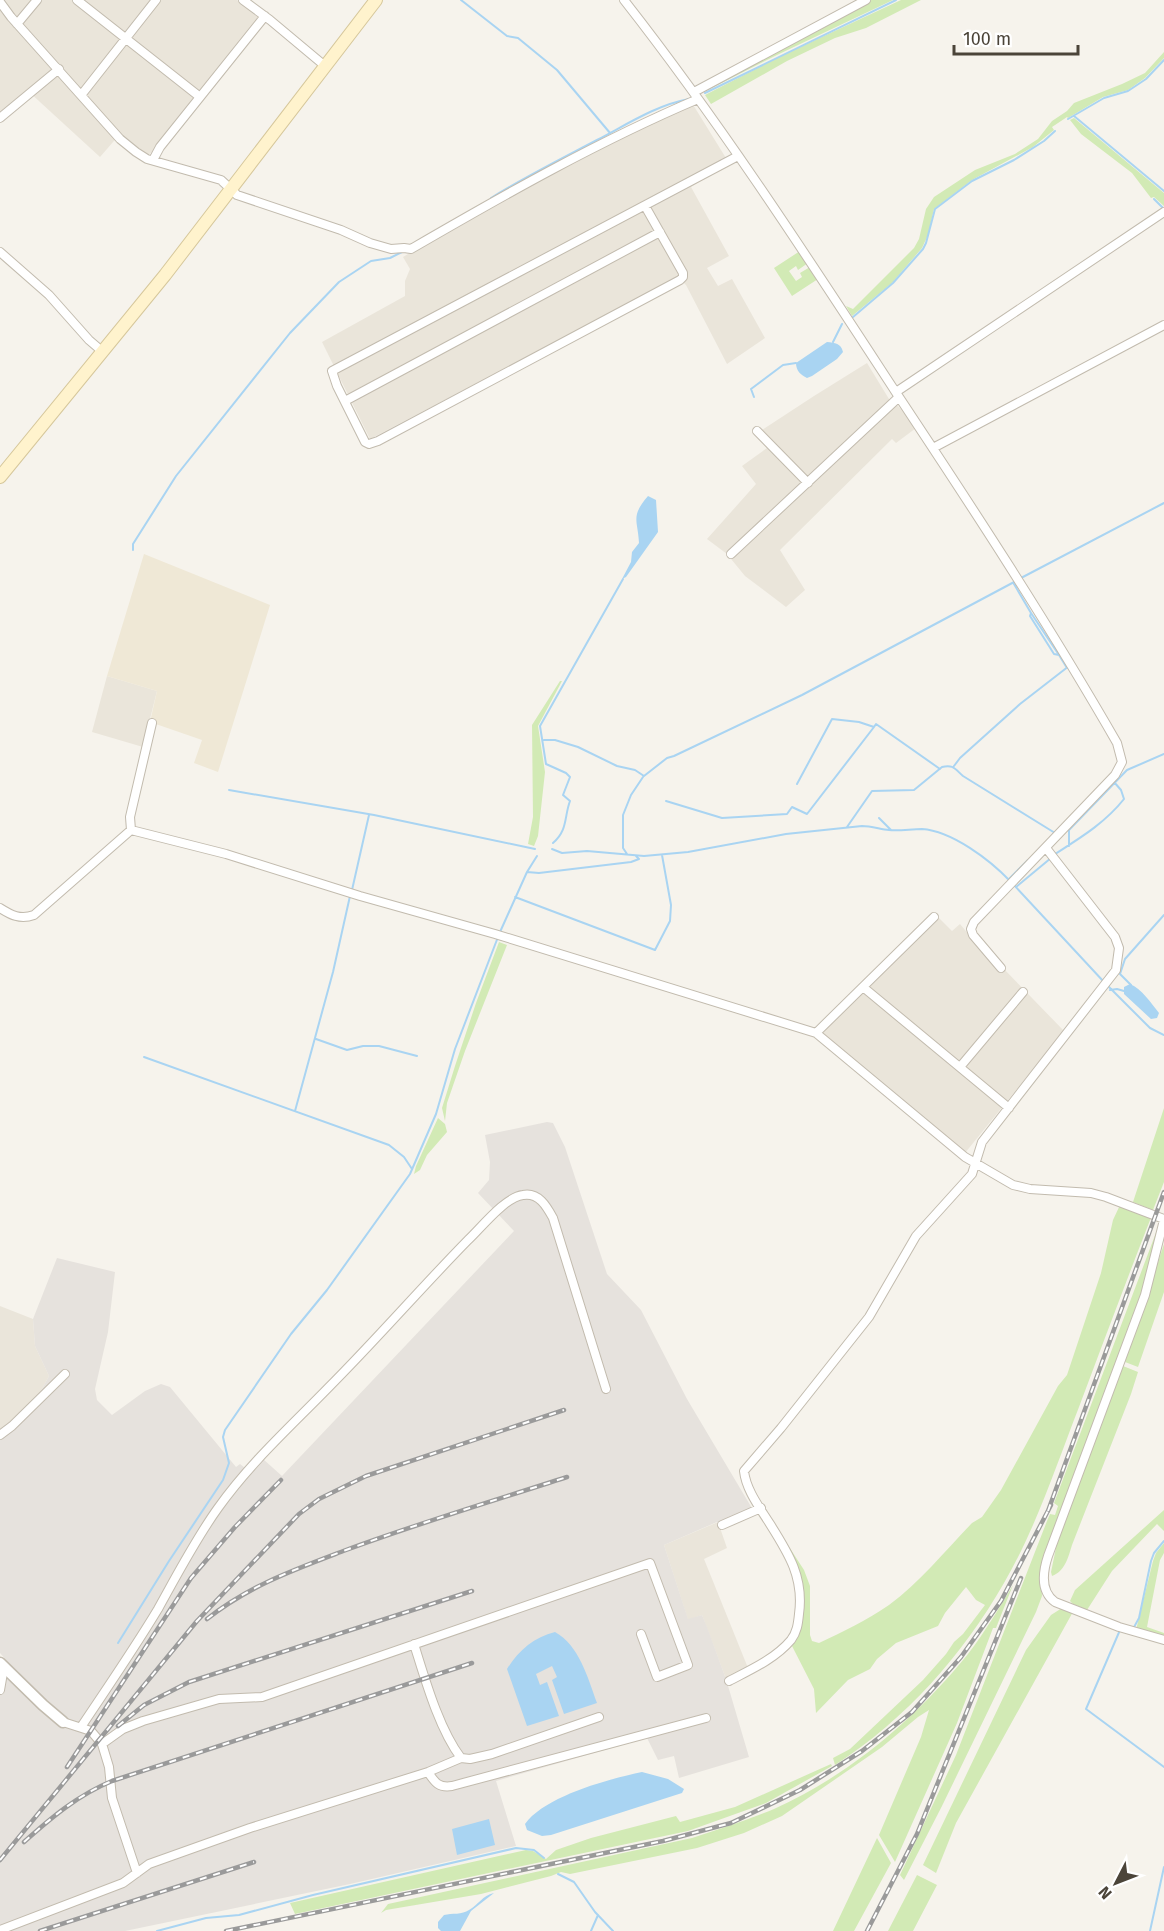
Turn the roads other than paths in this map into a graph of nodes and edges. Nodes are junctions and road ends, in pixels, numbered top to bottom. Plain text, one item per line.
1 (37, 0) edge
2 (77, 0) edge
3 (156, 0) edge
4 (243, 0) edge
5 (376, 0) edge
6 (624, 0) edge
7 (866, 0) edge
8 (0, 2) edge
9 (265, 16) junction
10 (18, 24) junction
11 (126, 38) junction
12 (325, 66) junction
13 (59, 69) junction
14 (82, 94) junction
15 (696, 95) junction
16 (200, 97) junction
17 (0, 118) edge
18 (738, 156) junction
19 (153, 160) junction
20 (230, 190) junction
21 (645, 206) junction
22 (1164, 212) edge
23 (660, 232) junction
24 (0, 252) edge
25 (1164, 325) edge
26 (103, 352) junction
27 (898, 394) junction
28 (345, 401) junction
29 (757, 430) dead end
30 (933, 448) junction
31 (0, 477) edge
32 (808, 483) junction
33 (731, 554) dead end
34 (152, 723) dead end
35 (131, 830) junction
36 (1046, 848) junction
37 (0, 908) edge
38 (934, 917) dead end
39 (1001, 968) dead end
40 (863, 987) junction
41 (1023, 992) dead end
42 (816, 1033) junction
43 (960, 1067) junction
44 (1009, 1108) junction
45 (976, 1162) junction
46 (1164, 1220) edge
47 (65, 1374) dead end
48 (606, 1389) dead end
49 (0, 1435) edge
50 (761, 1508) junction
51 (723, 1525) dead end
52 (641, 1634) dead end
53 (1164, 1640) edge
54 (414, 1644) junction
55 (2, 1665) edge
56 (729, 1681) dead end
57 (0, 1690) edge
58 (599, 1717) dead end
59 (706, 1718) dead end
60 (63, 1722) joint
61 (81, 1727) junction
62 (102, 1744) junction
63 (461, 1758) junction
64 (428, 1772) junction
65 (137, 1873) junction
66 (0, 1930) edge

1 - 10 street
2 - 11 street
3 - 11 street
4 - 9 street
5 - 12 main road
6 - 15 street
7 - 15 street
8 - 10 street
9 - 12 street
9 - 16 street
10 - 13 street
11 - 14 street
11 - 16 street
12 - 20 main road
13 - 14 street
13 - 17 street
14 - 19 street
15 - 18 street
15 - 20 street
16 - 19 street
18 - 21 street
18 - 27 street
19 - 20 street
20 - 26 main road
21 - 23 street
21 - 28 street
22 - 27 street
23 - 28 street
23 - 28 street
24 - 26 street
25 - 30 street
26 - 31 main road
27 - 30 street
27 - 32 street
29 - 32 street
30 - 36 street
32 - 33 street
34 - 35 street
35 - 37 street
35 - 42 street
36 - 39 street
36 - 44 street
38 - 40 street
40 - 42 street
40 - 43 street
41 - 43 street
42 - 45 street
43 - 44 street
44 - 45 street
45 - 46 street
45 - 50 street
46 - 53 street
47 - 49 street
48 - 61 street
50 - 51 street
50 - 56 street
52 - 54 street
54 - 62 street
54 - 63 street
55 - 57 street
55 - 60 street
58 - 63 street
59 - 64 street
60 - 61 street
61 - 62 street
62 - 65 street
63 - 64 street
64 - 65 street
65 - 66 street

